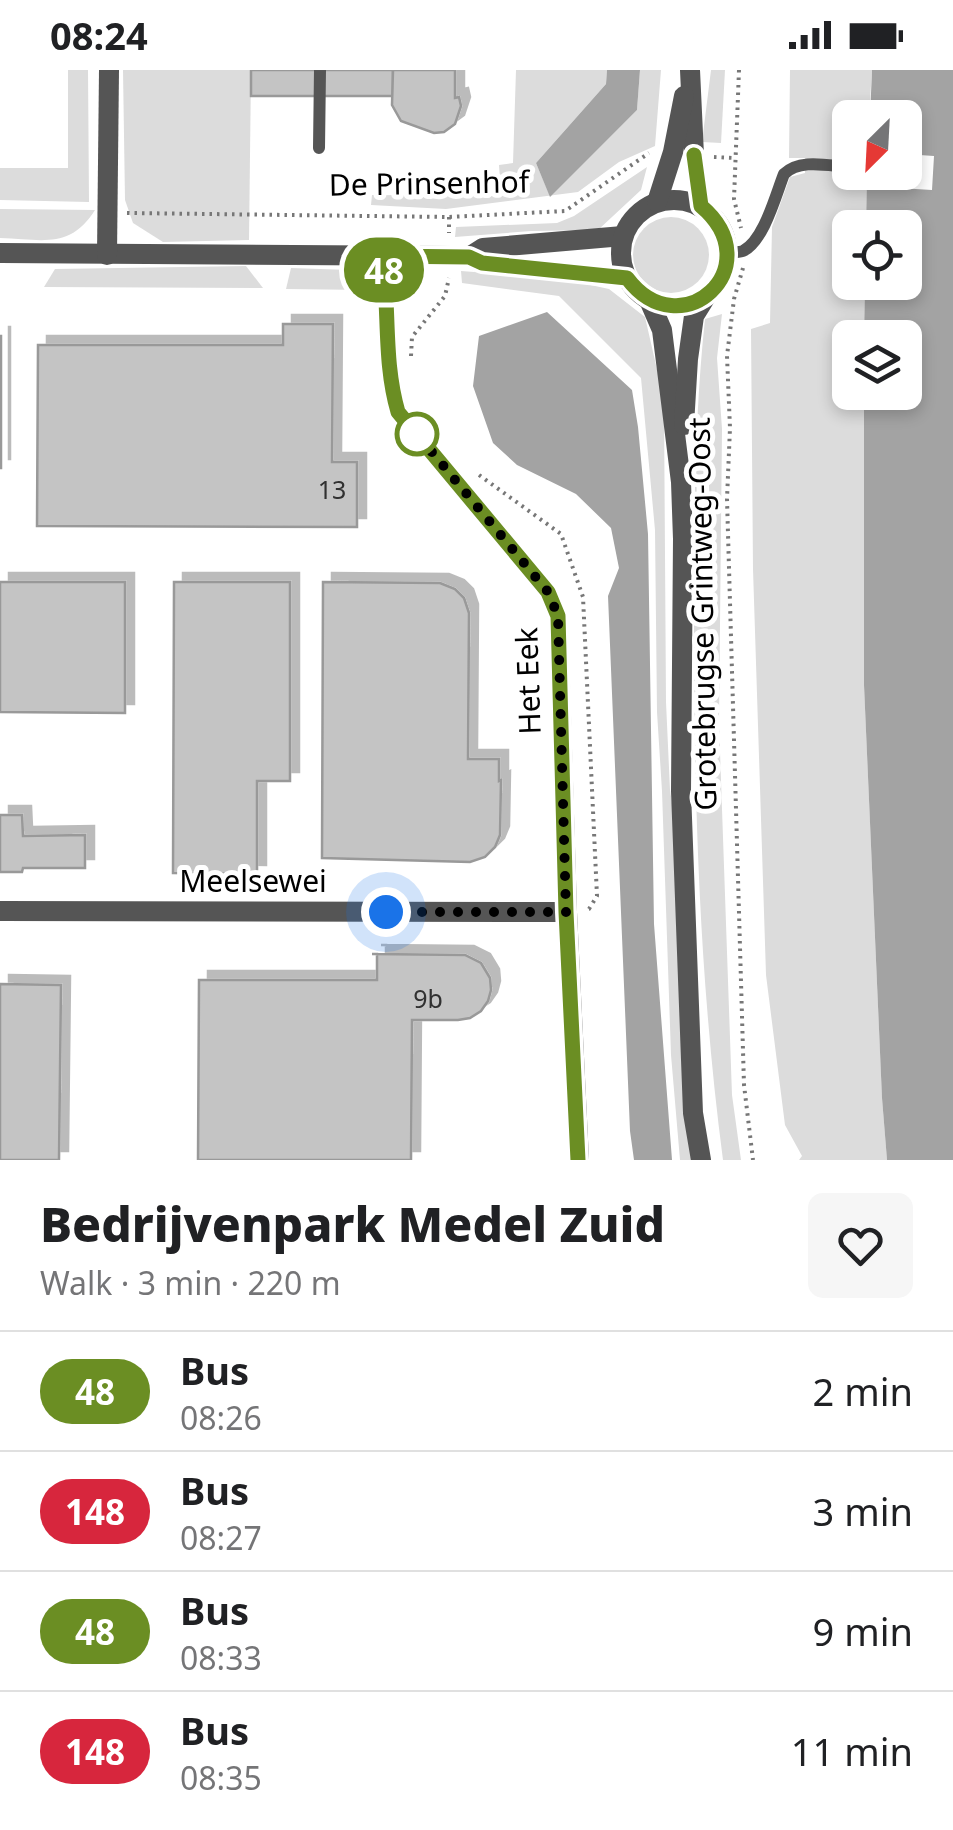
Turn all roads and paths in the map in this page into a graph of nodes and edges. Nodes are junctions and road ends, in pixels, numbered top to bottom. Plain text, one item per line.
1 (109, 70) edge
2 (320, 70) edge
3 (690, 70) edge
4 (739, 70) edge
5 (320, 148) dead end
6 (683, 154) junction
7 (734, 158) junction
8 (832, 166) edge
9 (657, 202) junction
10 (701, 206) junction
11 (107, 213) junction
12 (624, 236) junction
13 (735, 252) junction
14 (0, 253) edge
15 (106, 255) junction
16 (382, 256) junction
17 (469, 257) junction
18 (627, 278) junction
19 (708, 294) junction
20 (649, 300) junction
21 (681, 482) junction
22 (0, 911) edge
23 (566, 912) junction
24 (578, 1160) edge
25 (701, 1160) edge
26 (753, 1160) edge

1 - 11 street
2 - 5 lane
3 - 6 street
4 - 7 path, Grotebrugse Grintweg-Oost
6 - 7 path, De Prinsenhof
6 - 9 street
6 - 10 street
6 - 11 path, De Prinsenhof
7 - 13 path, Grotebrugse Grintweg-Oost
8 - 13 lane
9 - 10 street
9 - 12 street
10 - 13 street
11 - 15 street
12 - 17 street, De Prinsenhof
12 - 18 street
13 - 19 street
13 - 26 path, Grotebrugse Grintweg-Oost
14 - 15 street, De Prinsenhof
15 - 16 street, De Prinsenhof
16 - 17 street, De Prinsenhof
16 - 23 street, Het Eek
17 - 18 street, De Prinsenhof
18 - 20 street
19 - 20 street
19 - 21 street, Grotebrugse Grintweg-Oost
20 - 21 street, Grotebrugse Grintweg-Oost
21 - 25 street, Grotebrugse Grintweg-Oost
22 - 23 street, Meelsewei
23 - 24 street, Het Eek

